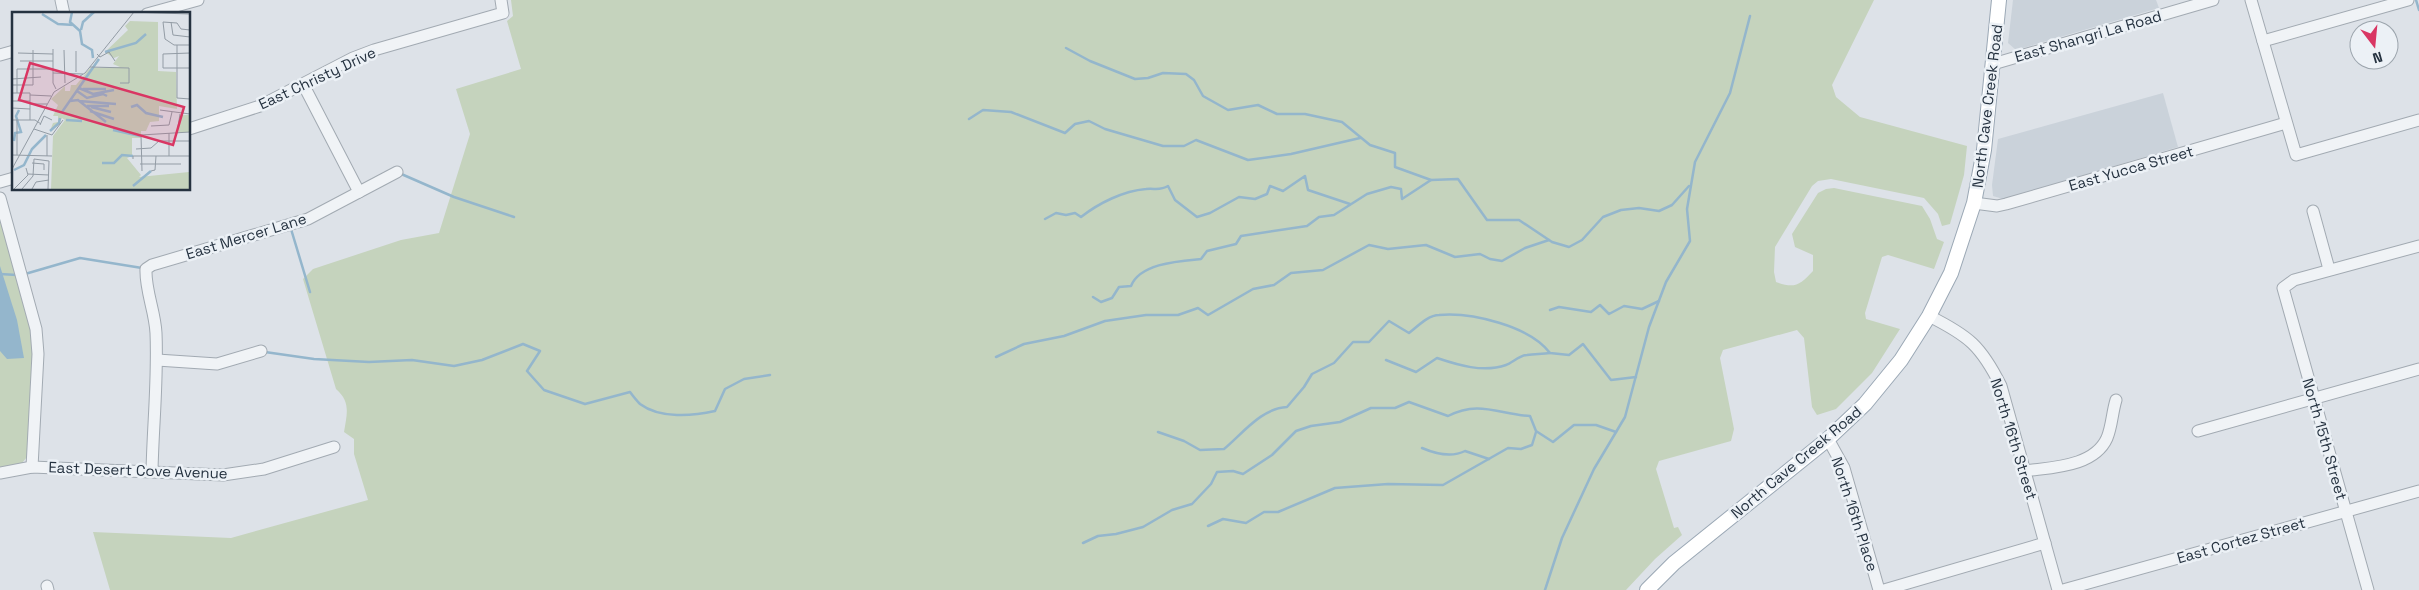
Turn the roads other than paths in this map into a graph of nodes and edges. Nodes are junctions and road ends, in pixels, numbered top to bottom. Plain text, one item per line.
1 (198, 0) edge
2 (501, 0) edge
3 (1999, 0) edge
4 (2213, 0) edge
5 (2252, 0) edge
6 (2408, 0) edge
7 (154, 12) edge
8 (2263, 40) junction
9 (1993, 64) junction
10 (303, 84) junction
11 (2419, 120) edge
12 (2286, 123) junction
13 (190, 129) edge
14 (398, 172) dead end
15 (360, 192) junction
16 (0, 198) edge
17 (1974, 204) junction
18 (2313, 211) dead end
19 (2419, 246) edge
20 (2329, 269) junction
21 (1929, 316) junction
22 (261, 351) dead end
23 (157, 360) junction
24 (2419, 368) edge
25 (2314, 398) junction
26 (2116, 400) dead end
27 (2198, 430) dead end
28 (1828, 439) junction
29 (334, 447) dead end
30 (32, 467) junction
31 (152, 471) junction
32 (2025, 471) junction
33 (0, 473) edge
34 (2419, 491) edge
35 (2346, 511) junction
36 (2045, 543) junction
37 (1647, 590) edge
38 (1879, 590) edge
39 (1884, 590) edge
40 (2058, 590) edge
41 (2063, 590) edge
42 (2368, 590) edge

1 - 7 street
2 - 10 street, East Christy Drive
3 - 9 main road, North Cave Creek Road
4 - 9 street, East Shangri La Road
5 - 8 street
6 - 8 street
8 - 12 street
9 - 17 main road, North Cave Creek Road
10 - 13 street, East Christy Drive
10 - 15 street
11 - 12 street
12 - 17 street, East Yucca Street
14 - 15 street, East Mercer Lane
15 - 23 street, East Mercer Lane
16 - 30 street
17 - 21 main road, North Cave Creek Road
18 - 20 street
19 - 20 street
20 - 25 street, North 15th Street
21 - 28 main road, North Cave Creek Road
21 - 32 street, North 16th Street
22 - 23 street
23 - 31 street
24 - 25 street
25 - 27 street
25 - 35 street, North 15th Street
26 - 32 street
28 - 37 main road, North Cave Creek Road
28 - 38 street, North 16th Place
29 - 31 street, East Desert Cove Avenue
30 - 31 street, East Desert Cove Avenue
30 - 33 street, East Desert Cove Avenue
32 - 36 street, North 16th Street
34 - 35 street, East Cortez Street
35 - 41 street, East Cortez Street
35 - 42 street, North 15th Street
36 - 39 street
36 - 40 street, North 16th Street

